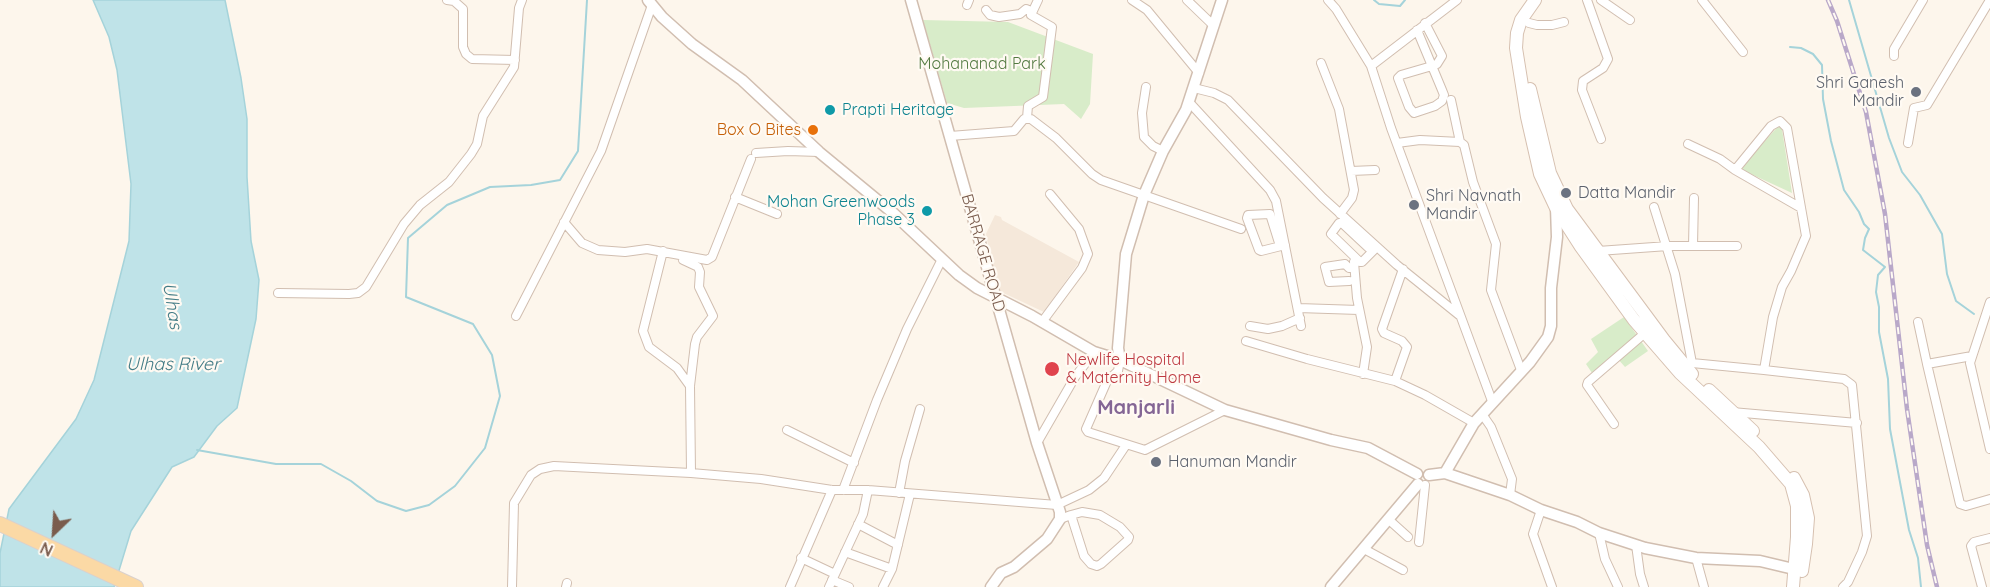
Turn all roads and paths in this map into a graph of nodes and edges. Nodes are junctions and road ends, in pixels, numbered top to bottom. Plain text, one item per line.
1 (447, 0) edge
2 (522, 0) edge
3 (911, 0) edge
4 (1031, 0) edge
5 (1038, 0) edge
6 (1132, 0) edge
7 (1187, 0) edge
8 (1222, 0) edge
9 (1328, 0) edge
10 (1457, 0) edge
11 (1535, 0) edge
12 (1544, 0) edge
13 (1587, 0) edge
14 (1601, 0) edge
15 (1702, 0) edge
16 (1923, 0) edge
17 (1990, 0) edge
18 (650, 2) edge
19 (986, 10) dead end
20 (1029, 12) junction
21 (1630, 20) dead end
22 (1564, 22) dead end
23 (1425, 23) junction
24 (1528, 23) junction
25 (1214, 26) junction
26 (1417, 30) junction
27 (1743, 52) dead end
28 (1893, 56) dead end
29 (515, 60) junction
30 (1321, 63) dead end
31 (1371, 66) junction
32 (1432, 66) junction
33 (1199, 73) junction
34 (1146, 87) dead end
35 (1194, 88) junction
36 (1451, 100) dead end
37 (1189, 102) junction
38 (1027, 118) junction
39 (950, 136) junction
40 (1601, 139) dead end
41 (1460, 142) junction
42 (1908, 142) dead end
43 (1397, 143) junction
44 (1688, 144) dead end
45 (1162, 151) junction
46 (819, 152) junction
47 (1375, 170) dead end
48 (1734, 170) junction
49 (1351, 171) junction
50 (1050, 194) dead end
51 (1144, 195) junction
52 (1560, 195) junction
53 (735, 197) junction
54 (1694, 198) dead end
55 (1654, 207) dead end
56 (1556, 208) junction
57 (1801, 208) junction
58 (777, 214) dead end
59 (1342, 218) junction
60 (564, 222) junction
61 (1241, 229) dead end
62 (1282, 245) junction
63 (1668, 246) junction
64 (1693, 246) junction
65 (1737, 246) dead end
66 (1375, 249) junction
67 (1598, 251) junction
68 (666, 252) junction
69 (942, 259) junction
70 (1403, 269) junction
71 (1349, 281) dead end
72 (278, 293) dead end
73 (995, 297) junction
74 (1990, 302) edge
75 (1299, 308) junction
76 (1359, 310) junction
77 (1459, 315) junction
78 (516, 316) dead end
79 (1042, 321) junction
80 (1918, 322) dead end
81 (1250, 326) dead end
82 (1645, 333) junction
83 (1246, 341) dead end
84 (1094, 352) junction
85 (1972, 356) junction
86 (1120, 360) junction
87 (1927, 364) junction
88 (1686, 368) junction
89 (1521, 370) junction
90 (1764, 370) junction
91 (1364, 374) junction
92 (1395, 381) junction
93 (690, 386) junction
94 (1492, 401) junction
95 (920, 409) dead end
96 (1225, 410) junction
97 (1482, 414) junction
98 (1729, 414) junction
99 (1474, 423) junction
100 (1857, 423) junction
101 (1614, 424) dead end
102 (786, 430) dead end
103 (1037, 443) junction
104 (1126, 445) junction
105 (1990, 448) edge
106 (855, 463) junction
107 (691, 473) junction
108 (1445, 473) junction
109 (1422, 479) junction
110 (832, 490) junction
111 (843, 490) junction
112 (868, 490) junction
113 (899, 493) junction
114 (910, 494) junction
115 (1510, 495) junction
116 (1990, 499) edge
117 (1057, 505) junction
118 (1541, 510) junction
119 (1065, 517) junction
120 (1388, 519) junction
121 (0, 524) edge
122 (858, 524) junction
123 (1599, 533) junction
124 (1408, 537) dead end
125 (1990, 538) edge
126 (1419, 542) dead end
127 (898, 545) junction
128 (1636, 545) junction
129 (1364, 549) junction
130 (845, 552) junction
131 (801, 558) junction
132 (1696, 558) junction
133 (892, 569) junction
134 (1403, 570) dead end
135 (1798, 570) junction
136 (832, 580) edge
137 (131, 584) edge
138 (512, 587) edge
139 (790, 587) edge
140 (849, 587) edge
141 (883, 587) edge
142 (991, 587) edge
143 (1331, 587) edge
144 (1552, 587) edge
145 (1618, 587) edge
146 (1644, 587) edge
147 (1704, 587) edge
148 (1793, 587) edge
149 (1799, 587) edge
150 (1843, 587) edge
151 (1982, 587) edge

1 - 29 street
2 - 29 street
3 - 39 street, BARRAGE ROAD
4 - 20 street
5 - 20 street
6 - 33 street
7 - 25 street
8 - 25 street
9 - 31 street
10 - 23 street
11 - 56 main road
12 - 24 main road
13 - 40 street
14 - 21 street
15 - 27 street
16 - 28 street
17 - 42 street
18 - 46 street
18 - 60 street
19 - 20 street
20 - 38 street
22 - 24 street
23 - 26 street
23 - 32 street
24 - 52 main road
25 - 33 street
26 - 31 street
26 - 32 street
29 - 72 street
30 - 49 street
31 - 43 street
32 - 32 street
33 - 35 street
34 - 45 street
35 - 37 street
35 - 59 street
36 - 41 street
37 - 45 street
37 - 62 street
38 - 39 street
38 - 51 street
39 - 73 street, BARRAGE ROAD
41 - 43 street
41 - 89 street
43 - 77 street
44 - 48 street
45 - 51 street
46 - 53 street
46 - 69 street
47 - 49 street
48 - 57 street
48 - 57 street
49 - 59 street
50 - 79 street
51 - 61 street
51 - 86 street
52 - 56 street
52 - 67 main road
53 - 58 street
53 - 68 street
54 - 64 street
55 - 63 street
56 - 82 main road
56 - 89 street
57 - 90 street
59 - 66 street
59 - 66 street
60 - 68 street
60 - 78 street
62 - 62 street
62 - 75 street
63 - 64 street
63 - 67 street
63 - 88 street
64 - 65 street
66 - 70 street
67 - 88 main road
68 - 93 street
68 - 93 street
69 - 73 street
69 - 106 street
70 - 77 street
70 - 92 street
71 - 76 street
73 - 79 street
73 - 103 street, BARRAGE ROAD
74 - 85 street
75 - 76 street
75 - 81 street
76 - 91 street
77 - 94 street
79 - 84 street
80 - 87 street
82 - 88 main road
82 - 101 street
83 - 91 street
84 - 86 street
84 - 103 street
85 - 87 street
85 - 105 street
86 - 96 street
86 - 104 street
87 - 116 street
88 - 90 street
88 - 98 main road
89 - 94 street
90 - 100 street
91 - 92 street
92 - 99 street
93 - 107 street
94 - 97 street
95 - 113 street
96 - 104 street
96 - 109 street
97 - 99 street
97 - 115 street
98 - 100 street
98 - 135 main road
99 - 108 street
100 - 150 street
102 - 106 street
103 - 117 street, BARRAGE ROAD
104 - 117 street
106 - 111 street
107 - 110 street
107 - 138 street
108 - 109 street
108 - 115 street
109 - 120 street
109 - 126 street
110 - 111 street
110 - 131 street
111 - 112 street
112 - 113 street
112 - 122 street
113 - 114 street
114 - 117 street
114 - 127 street
115 - 118 street
117 - 119 street, BARRAGE ROAD
118 - 123 street
118 - 144 street
119 - 119 street
119 - 142 street
120 - 124 street
120 - 129 street
121 - 137 main road
122 - 127 street
122 - 130 street
123 - 128 street
123 - 145 street
125 - 151 street
127 - 133 street
128 - 132 street
128 - 146 street
129 - 134 street
129 - 143 street
130 - 133 street
130 - 136 street
131 - 136 street
131 - 139 street
132 - 135 street
132 - 147 street
133 - 141 street
135 - 148 main road
135 - 149 main road
136 - 140 street

